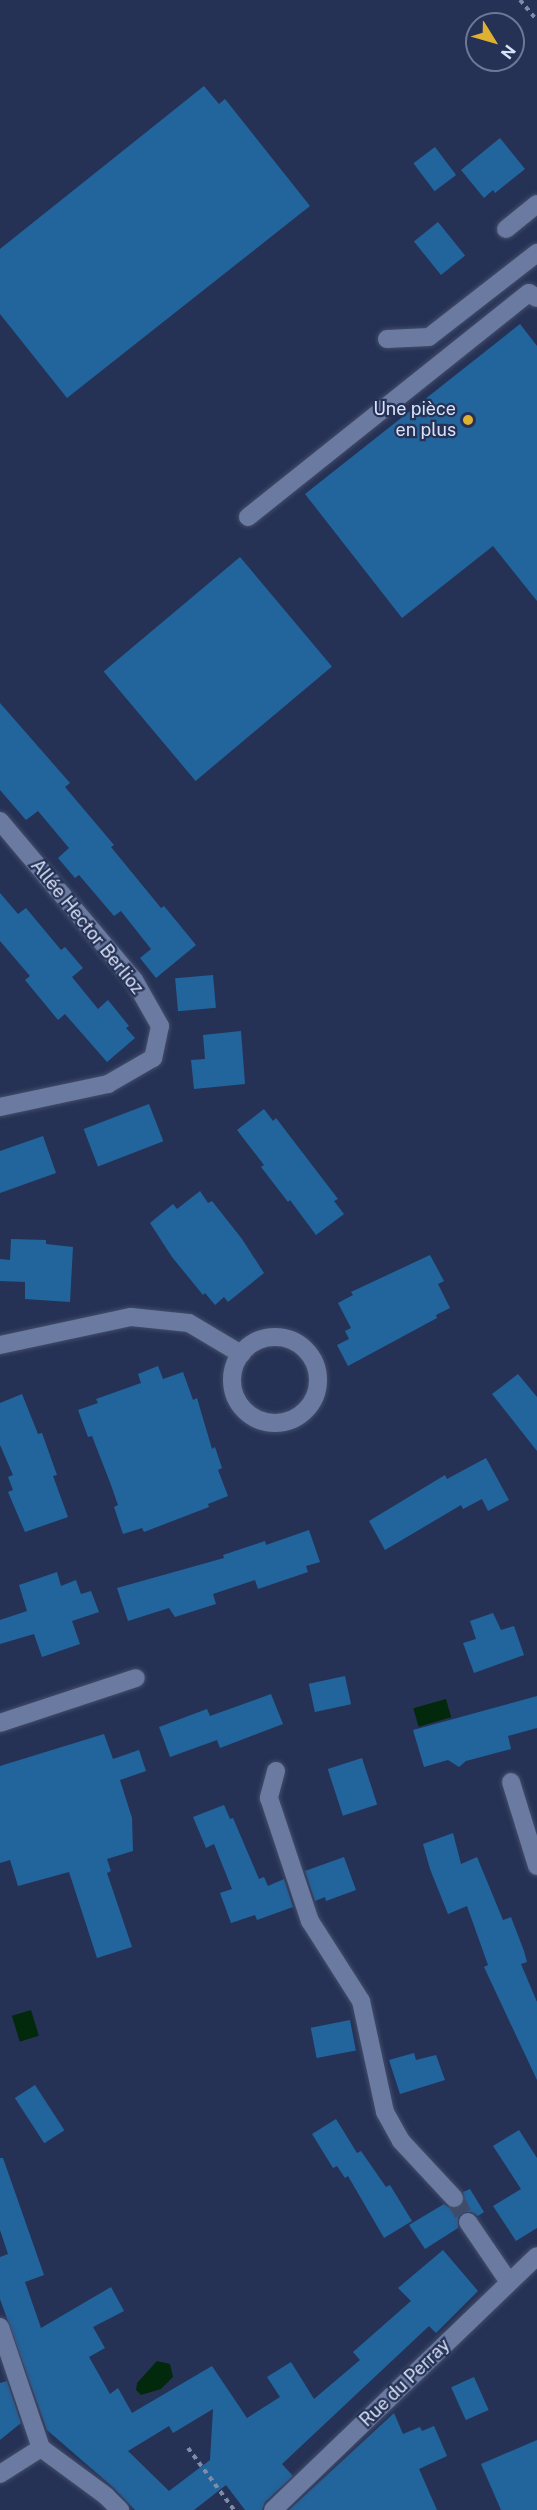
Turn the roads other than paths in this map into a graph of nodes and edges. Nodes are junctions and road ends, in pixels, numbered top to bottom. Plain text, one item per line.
1 (537, 204) edge
2 (506, 229) dead end
3 (537, 252) edge
4 (537, 298) edge
5 (387, 339) dead end
6 (248, 517) dead end
7 (0, 821) edge
8 (0, 1107) edge
9 (0, 1345) edge
10 (241, 1354) junction
11 (136, 1678) dead end
12 (0, 1723) edge
13 (276, 1771) dead end
14 (511, 1782) dead end
15 (537, 1866) edge
16 (454, 2198) tunnel mouth
17 (468, 2222) tunnel mouth
18 (537, 2256) edge
19 (509, 2282) junction
20 (0, 2327) edge
21 (41, 2448) junction
22 (0, 2474) edge
23 (120, 2510) edge
24 (273, 2510) edge

1 - 2 street
3 - 5 street
4 - 6 street
7 - 8 street, Allée Hector Berlioz
9 - 10 street
10 - 10 street
11 - 12 street
13 - 16 street
14 - 15 street
17 - 19 street
18 - 19 street, Rue du Perray
19 - 24 street, Rue du Perray
20 - 21 street
21 - 22 street
21 - 23 street

